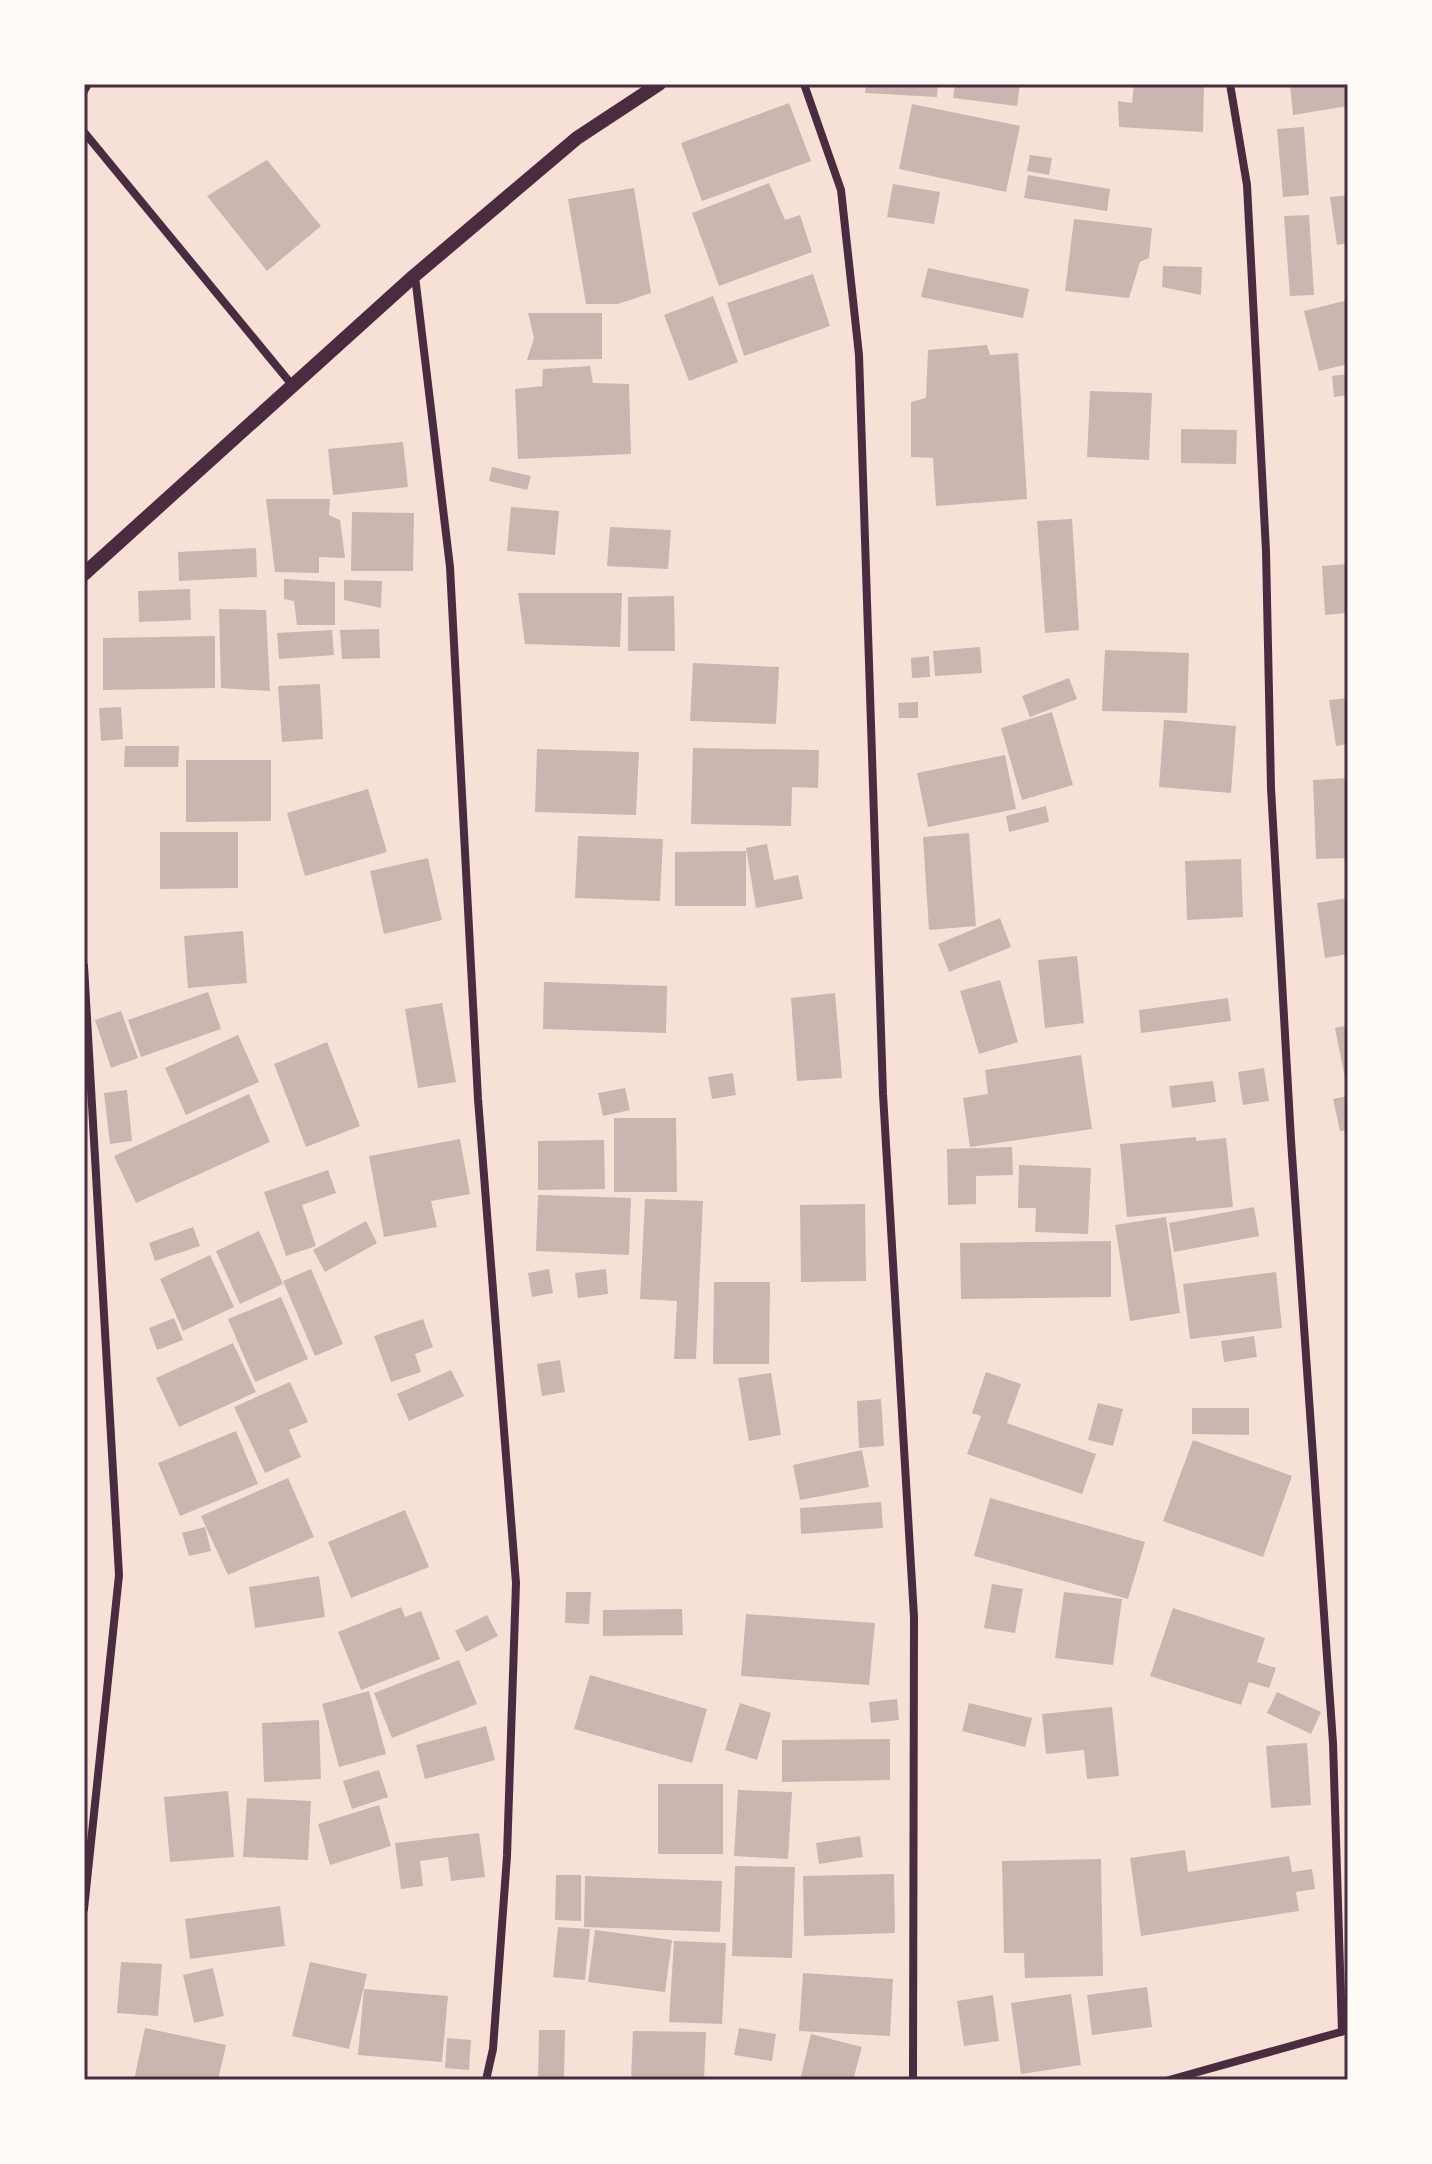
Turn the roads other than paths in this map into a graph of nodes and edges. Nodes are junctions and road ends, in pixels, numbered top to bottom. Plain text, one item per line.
1 (659, 84) edge
2 (804, 84) edge
3 (1230, 84) edge
4 (84, 132) edge
5 (414, 276) junction
6 (293, 386) junction
7 (84, 574) edge
8 (84, 966) edge
9 (84, 1909) edge
10 (1345, 2031) edge
11 (486, 2080) edge
12 (913, 2080) edge
13 (1169, 2080) edge

1 - 5 street
2 - 12 street
3 - 10 street
4 - 6 street
5 - 6 street
5 - 11 street
6 - 7 street
8 - 9 street
10 - 13 street

